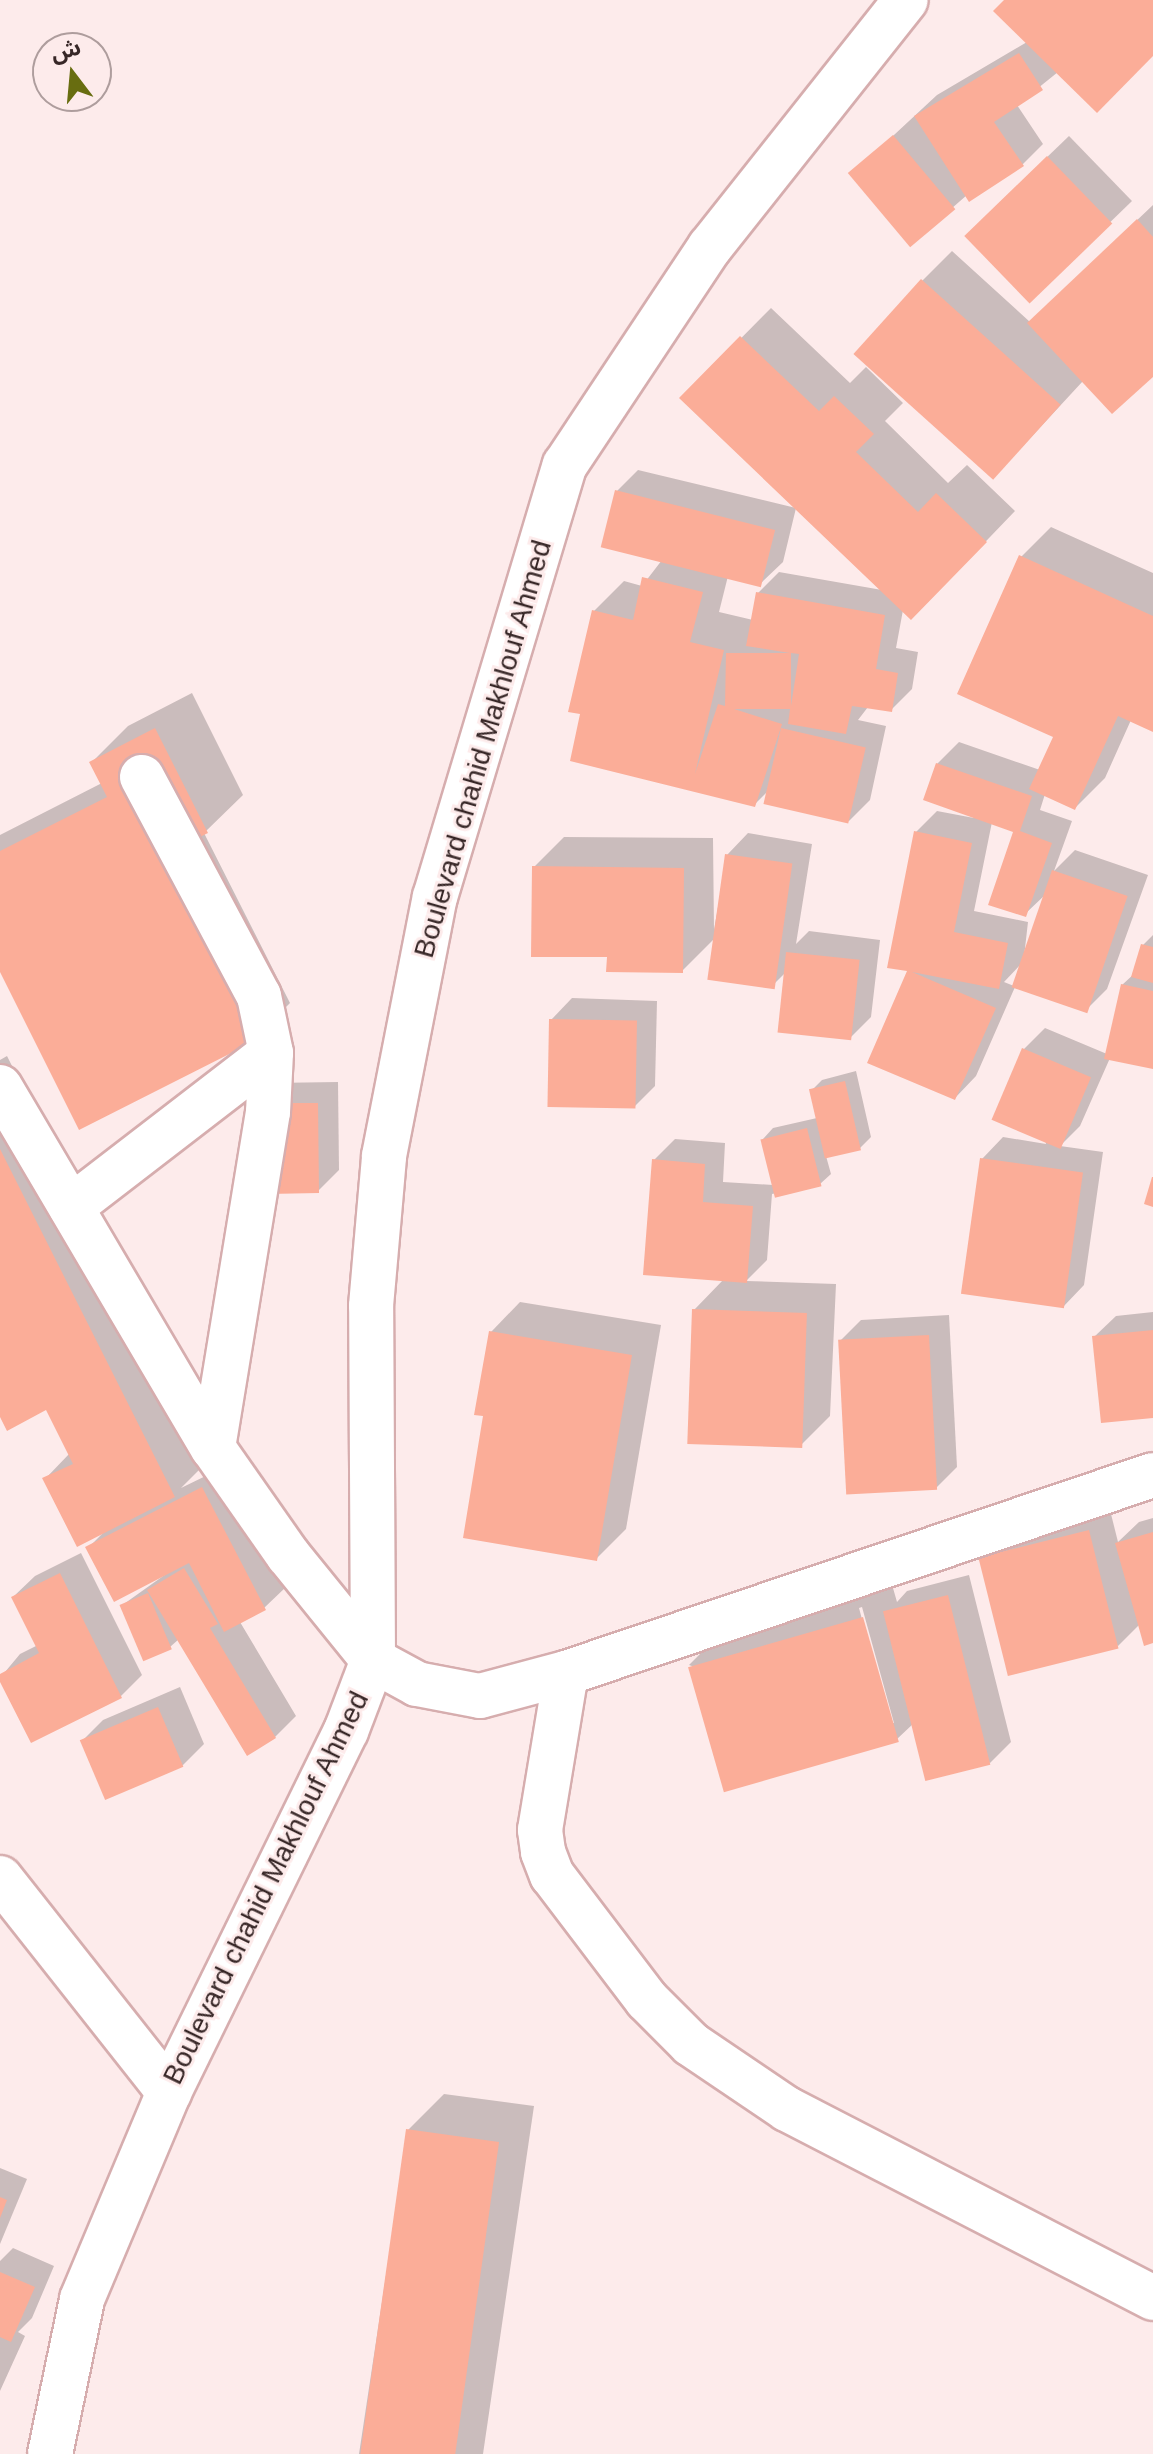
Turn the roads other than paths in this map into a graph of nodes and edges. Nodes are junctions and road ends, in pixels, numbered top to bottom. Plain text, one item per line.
1 (906, 0) edge
2 (142, 777) dead end
3 (271, 1053) junction
4 (0, 1087) edge
5 (71, 1207) junction
6 (213, 1448) junction
7 (1153, 1475) edge
8 (373, 1660) junction
9 (566, 1673) junction
10 (0, 1878) edge
11 (169, 2092) junction
12 (1153, 2298) edge
13 (50, 2454) edge

1 - 8 street, Boulevard chahid Makhlouf Ahmed
2 - 3 street
3 - 5 street
3 - 6 street
4 - 5 street
5 - 6 street
6 - 8 street
7 - 9 street
8 - 9 street
8 - 11 street, Boulevard chahid Makhlouf Ahmed
9 - 12 street
10 - 11 street
11 - 13 street, Boulevard chahid Makhlouf Ahmed

